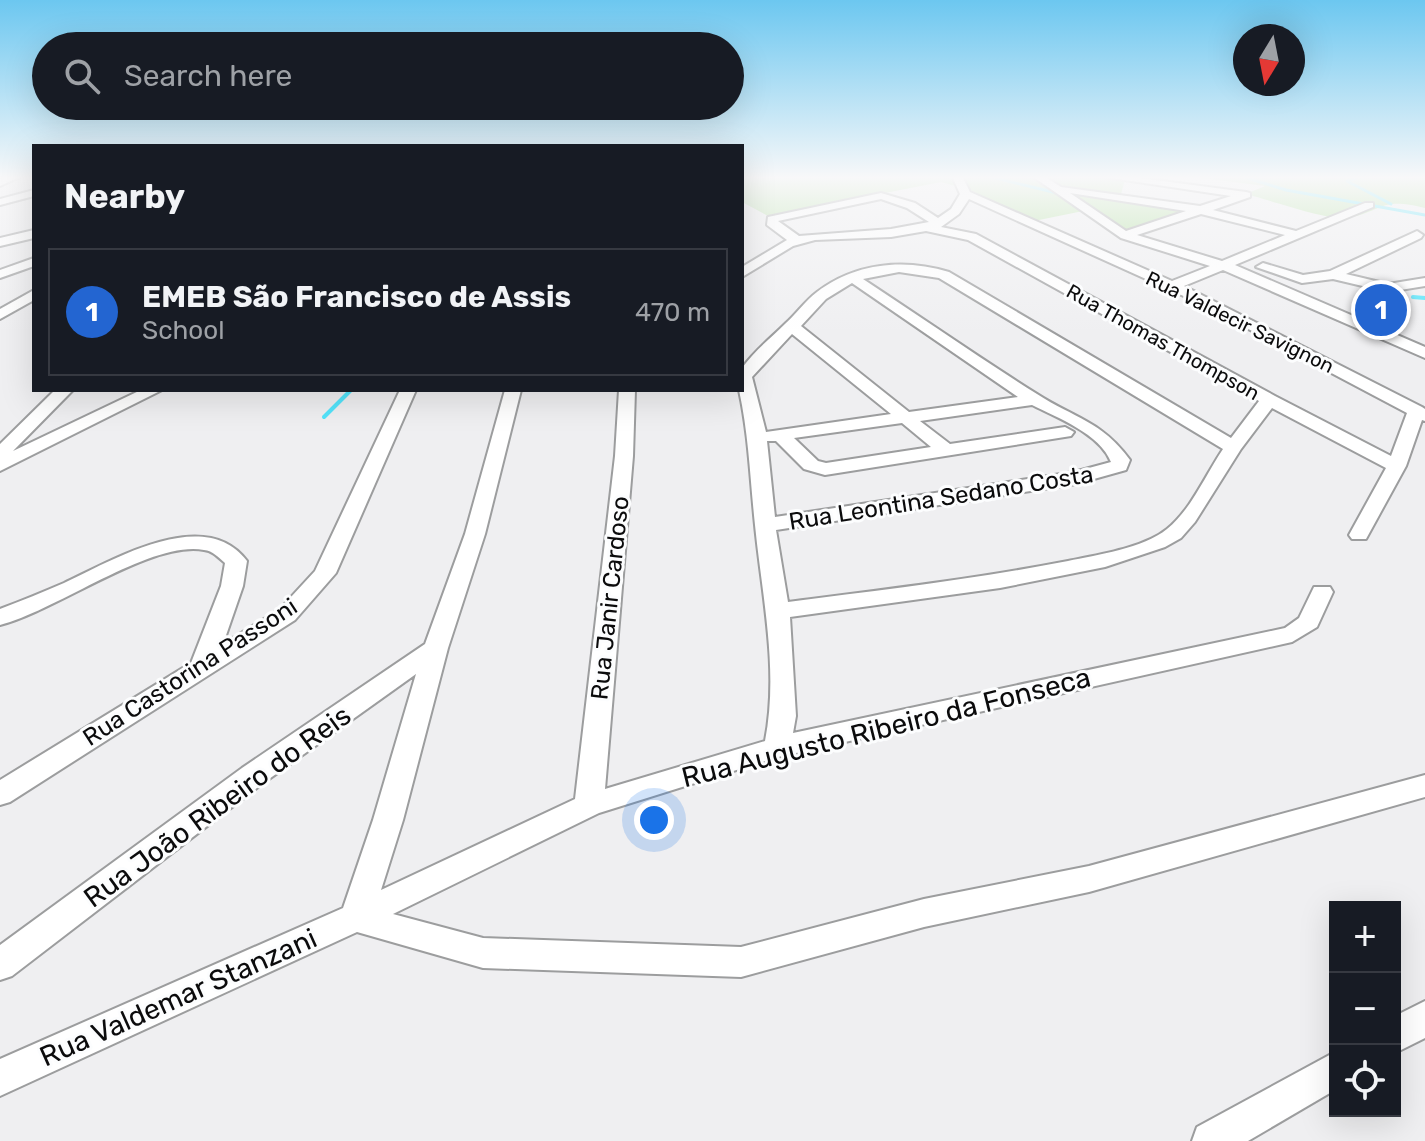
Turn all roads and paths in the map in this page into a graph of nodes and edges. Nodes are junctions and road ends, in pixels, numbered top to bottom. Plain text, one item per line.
1 (781, 229) edge
2 (900, 229) edge
3 (943, 229) edge
4 (1046, 229) edge
5 (1117, 229) edge
6 (1142, 229) edge
7 (1276, 229) edge
8 (1312, 229) edge
9 (32, 234) edge
10 (1125, 235) junction
11 (1298, 235) junction
12 (1417, 235) dead end
13 (796, 240) junction
14 (0, 242) edge
15 (1237, 258) junction
16 (31, 264) edge
17 (1221, 264) junction
18 (744, 272) edge
19 (0, 274) edge
20 (1333, 275) junction
21 (853, 278) junction
22 (1425, 282) edge
23 (1173, 286) junction
24 (32, 295) edge
25 (0, 315) edge
26 (792, 326) junction
27 (1425, 353) edge
28 (63, 392) edge
29 (150, 392) edge
30 (407, 392) edge
31 (512, 392) edge
32 (627, 392) edge
33 (1034, 400) junction
34 (1269, 400) junction
35 (1421, 414) edge
36 (907, 418) junction
37 (1065, 432) dead end
38 (780, 434) junction
39 (758, 437) junction
40 (1233, 447) junction
41 (947, 451) junction
42 (0, 454) edge
43 (0, 465) edge
44 (1397, 466) junction
45 (765, 525) junction
46 (1359, 535) dead end
47 (1322, 592) dead end
48 (778, 611) junction
49 (0, 618) edge
50 (436, 648) junction
51 (202, 668) junction
52 (777, 747) junction
53 (1425, 786) edge
54 (0, 794) edge
55 (589, 805) junction
56 (356, 917) junction
57 (0, 965) edge
58 (1425, 1018) edge
59 (1401, 1032) edge
60 (1329, 1073) edge
61 (0, 1078) edge
62 (1211, 1141) edge

1 - 13 street
2 - 13 street
3 - 34 street, Rua Thomas Thompson
4 - 23 street, Rua Valdecir Savignon
5 - 10 street
6 - 10 street
7 - 11 street
8 - 11 street
9 - 14 street
10 - 17 street
11 - 15 street
12 - 20 street
13 - 18 street
15 - 17 street
15 - 20 street
16 - 19 street
17 - 23 street
17 - 27 street
20 - 22 street
21 - 26 street
21 - 33 street, Rua Leontina Sedano Costa
21 - 40 street
23 - 35 street, Rua Valdecir Savignon
24 - 25 street
26 - 36 street
26 - 39 street
28 - 42 street
29 - 43 street
30 - 51 street, Rua Castorina Passoni
31 - 50 street
32 - 55 street, Rua Janir Cardoso
33 - 36 street
33 - 45 street, Rua Leontina Sedano Costa
34 - 40 street
34 - 44 street, Rua Thomas Thompson
35 - 44 street
36 - 38 street
36 - 41 street
37 - 41 street
38 - 39 street
38 - 41 street
39 - 45 street
40 - 48 street
44 - 46 street
45 - 48 street
47 - 52 street, Rua Augusto Ribeiro da Fonseca
48 - 52 street
49 - 51 street
50 - 56 street
50 - 57 street, Rua João Ribeiro do Reis
51 - 54 street, Rua Castorina Passoni
52 - 55 street, Rua Augusto Ribeiro da Fonseca
53 - 56 street
55 - 56 street, Rua Augusto Ribeiro da Fonseca
56 - 61 street, Rua Valdemar Stanzani
58 - 59 street
60 - 62 street

